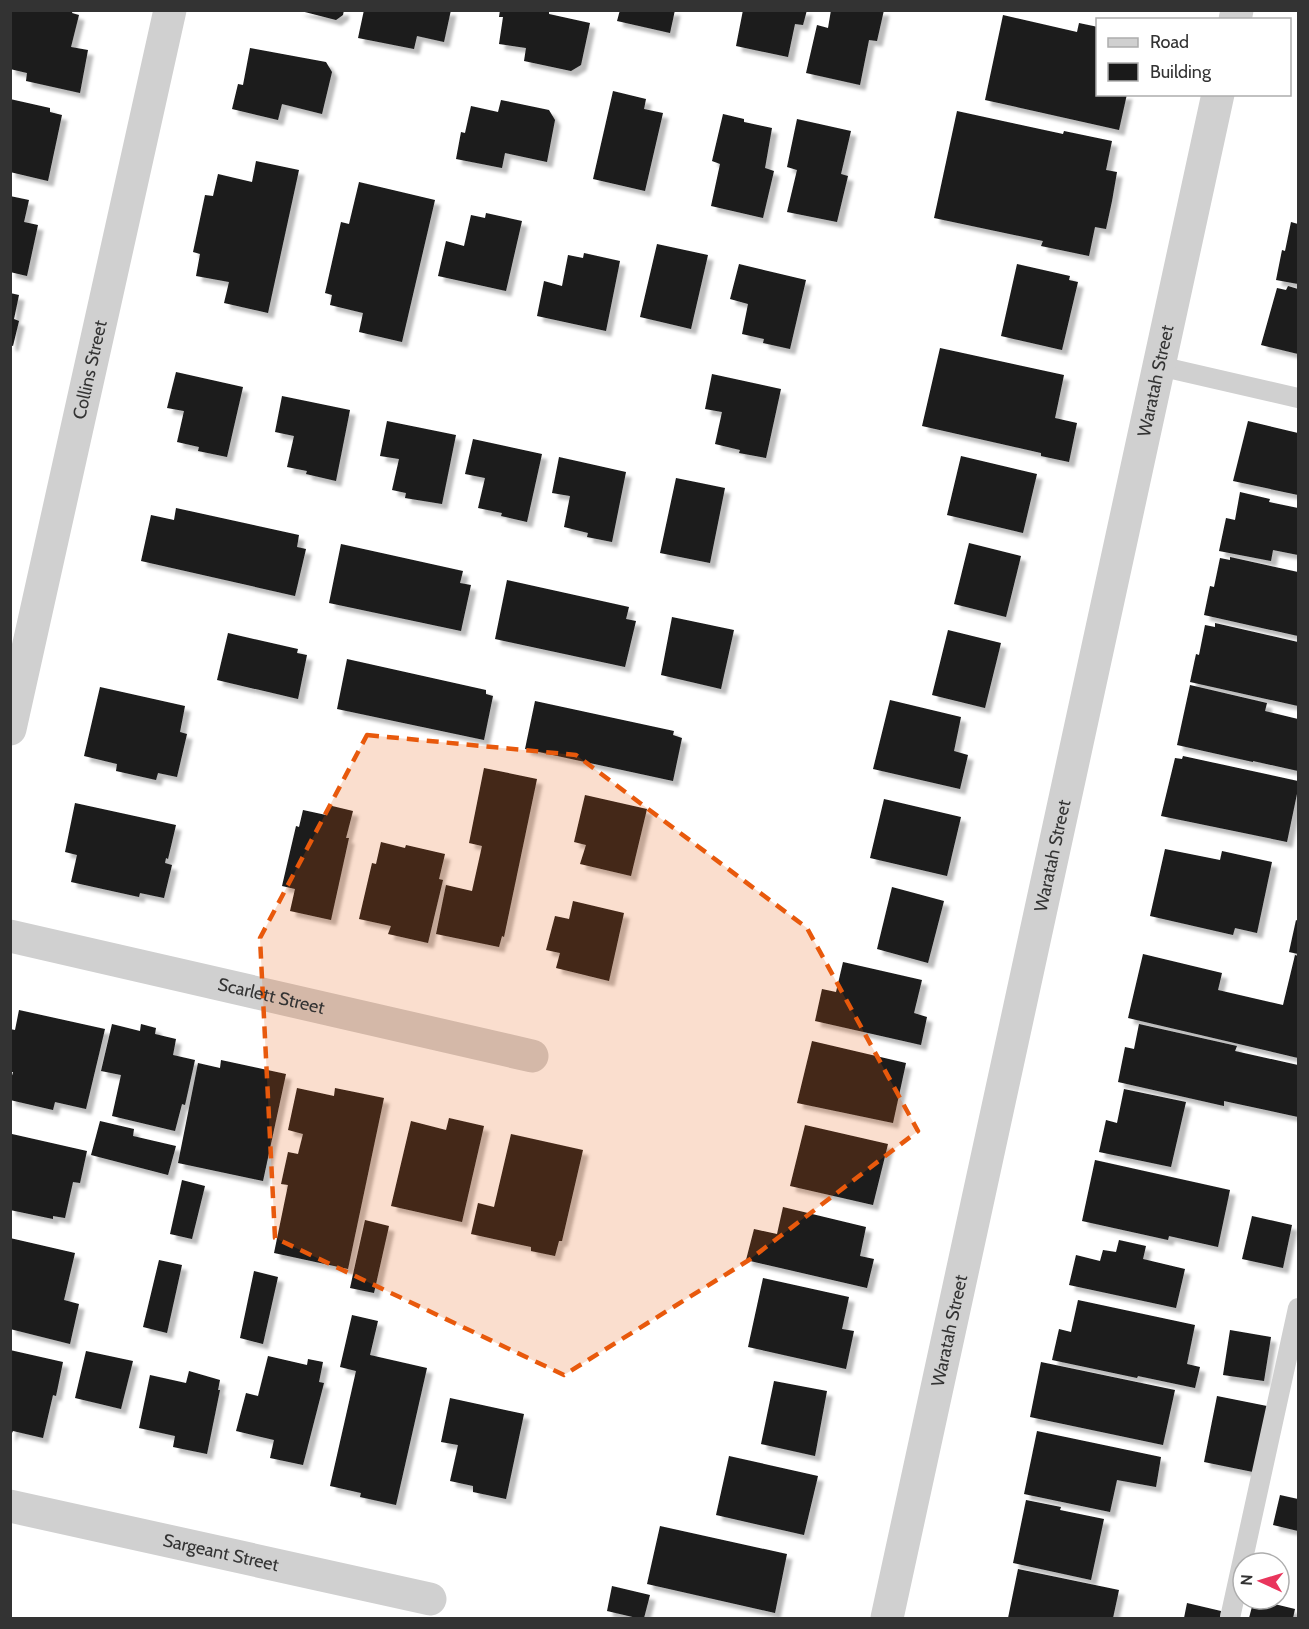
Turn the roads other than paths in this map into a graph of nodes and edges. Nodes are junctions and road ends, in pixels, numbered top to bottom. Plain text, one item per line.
1 (170, 10) edge
2 (1218, 96) edge
3 (1159, 366) junction
4 (1299, 398) edge
5 (10, 729) edge
6 (10, 936) edge
7 (532, 1056) dead end
8 (1299, 1308) edge
9 (10, 1506) edge
10 (430, 1599) dead end
11 (887, 1618) edge
12 (1230, 1618) edge

1 - 5 street, Collins Street
2 - 3 street, Waratah Street
3 - 4 lane
3 - 11 street, Waratah Street
6 - 7 street, Scarlett Street
8 - 12 lane
9 - 10 street, Sargeant Street

